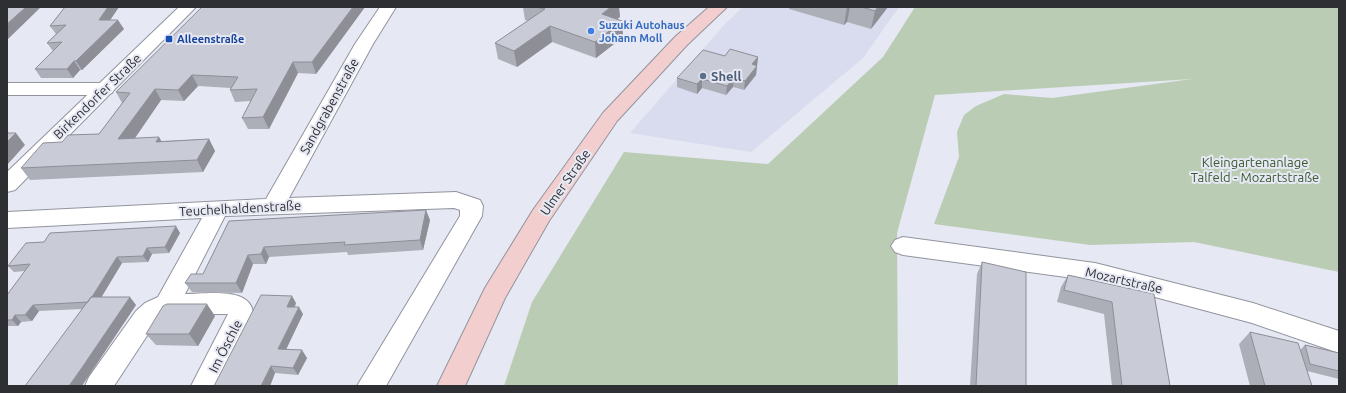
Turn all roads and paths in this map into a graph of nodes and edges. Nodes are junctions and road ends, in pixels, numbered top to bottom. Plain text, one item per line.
1 (188, 7) edge
2 (388, 7) edge
3 (719, 7) edge
4 (7, 89) edge
5 (105, 89) junction
6 (7, 185) edge
7 (273, 206) junction
8 (218, 209) junction
9 (7, 220) edge
10 (903, 246) dead end
11 (167, 304) junction
12 (1339, 342) edge
13 (99, 386) edge
14 (205, 386) edge
15 (371, 386) edge
16 (451, 386) edge

1 - 5 street, Birkendorfer Straße
2 - 7 street, Sandgrabenstraße
3 - 16 main road, Ulmer Straße
4 - 5 street
5 - 6 street, Birkendorfer Straße
7 - 8 street, Teuchelhaldenstraße
7 - 15 street, Teuchelhaldenstraße
8 - 9 street, Teuchelhaldenstraße
8 - 11 street
10 - 12 street, Mozartstraße
11 - 13 street, Im Öschle
11 - 14 street, Im Öschle

